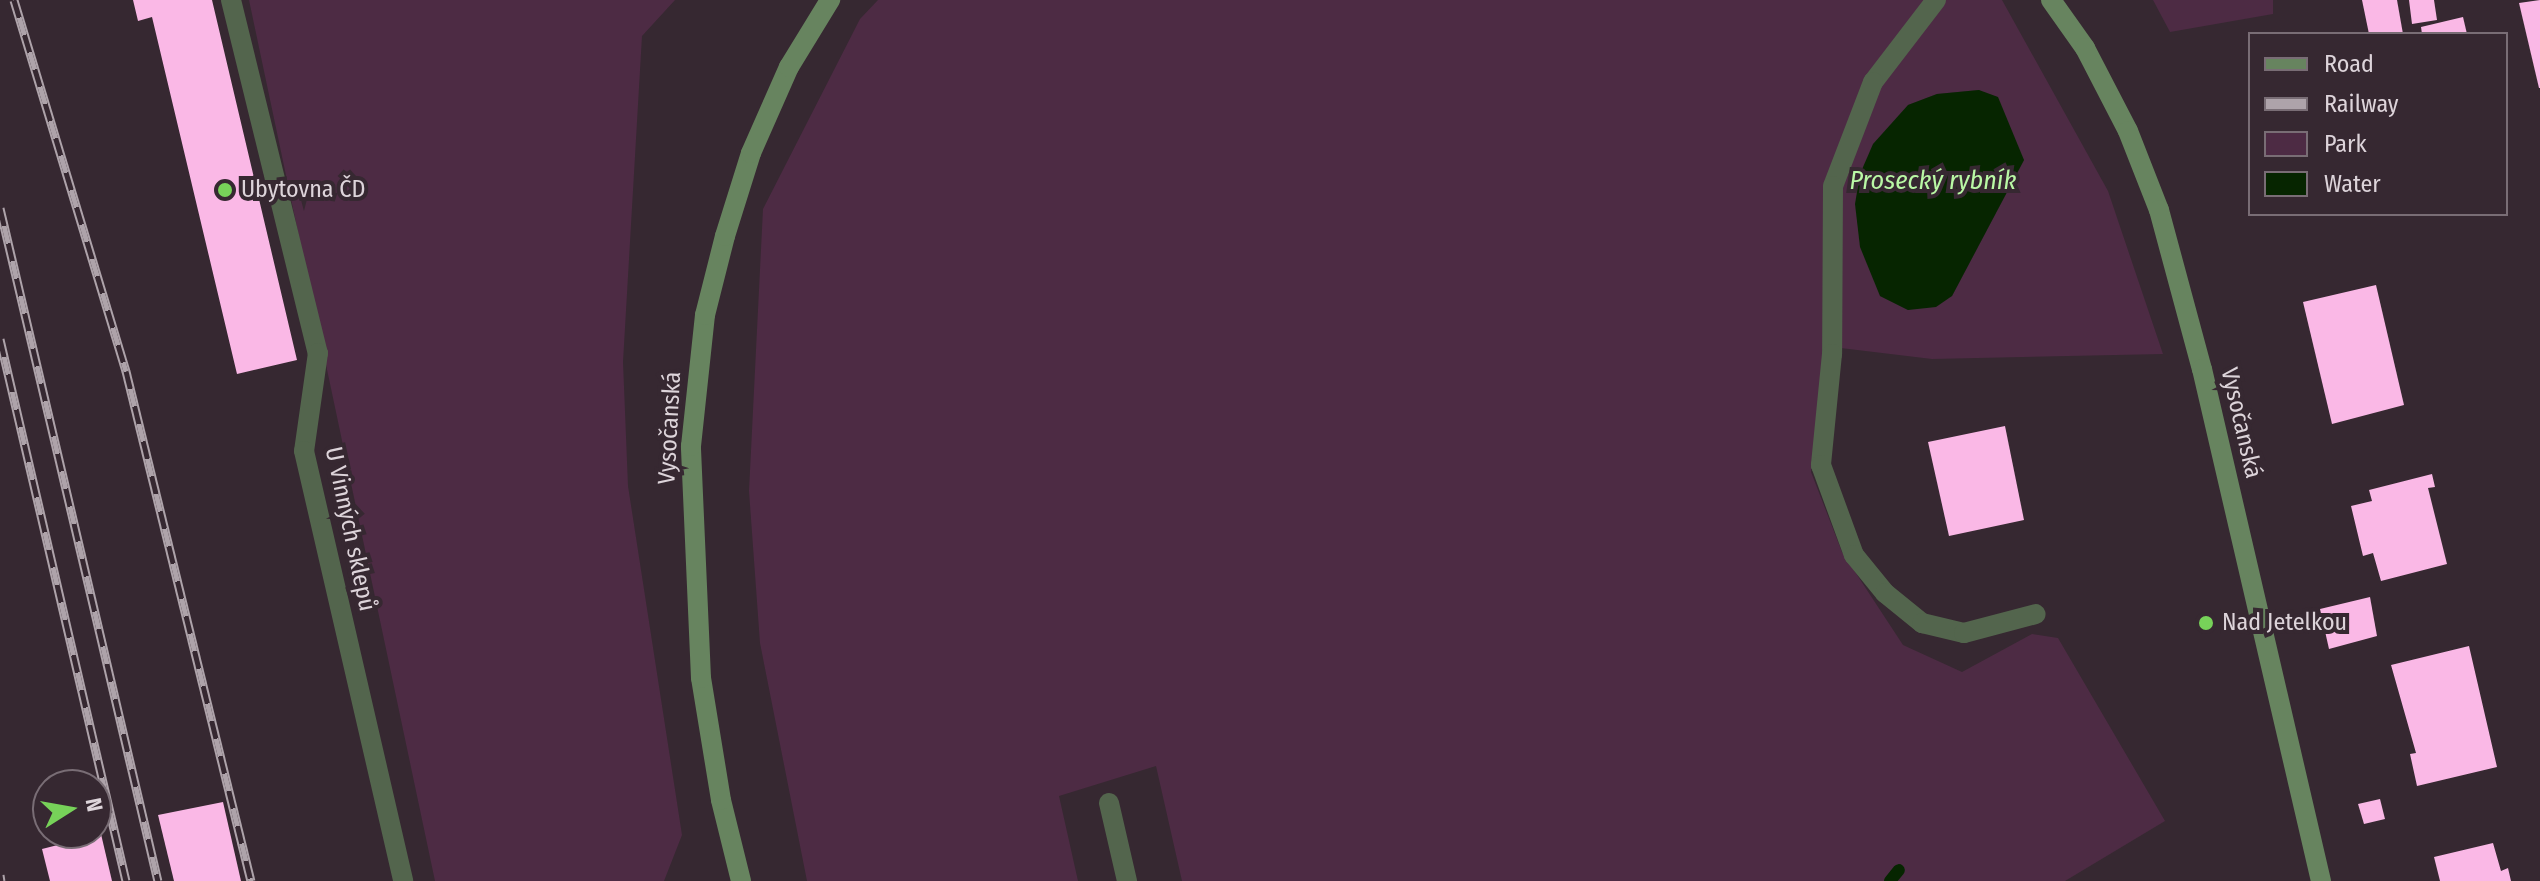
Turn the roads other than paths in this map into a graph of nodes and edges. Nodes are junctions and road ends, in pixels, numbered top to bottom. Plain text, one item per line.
1 (231, 0) edge
2 (830, 0) edge
3 (1936, 0) edge
4 (2051, 0) edge
5 (2036, 614) dead end
6 (1109, 803) dead end
7 (403, 881) edge
8 (741, 881) edge
9 (1127, 881) edge
10 (2321, 881) edge

1 - 7 street, U Vinných sklepů
2 - 8 main road, Vysočanská
3 - 5 street
4 - 10 main road, Vysočanská
6 - 9 street

